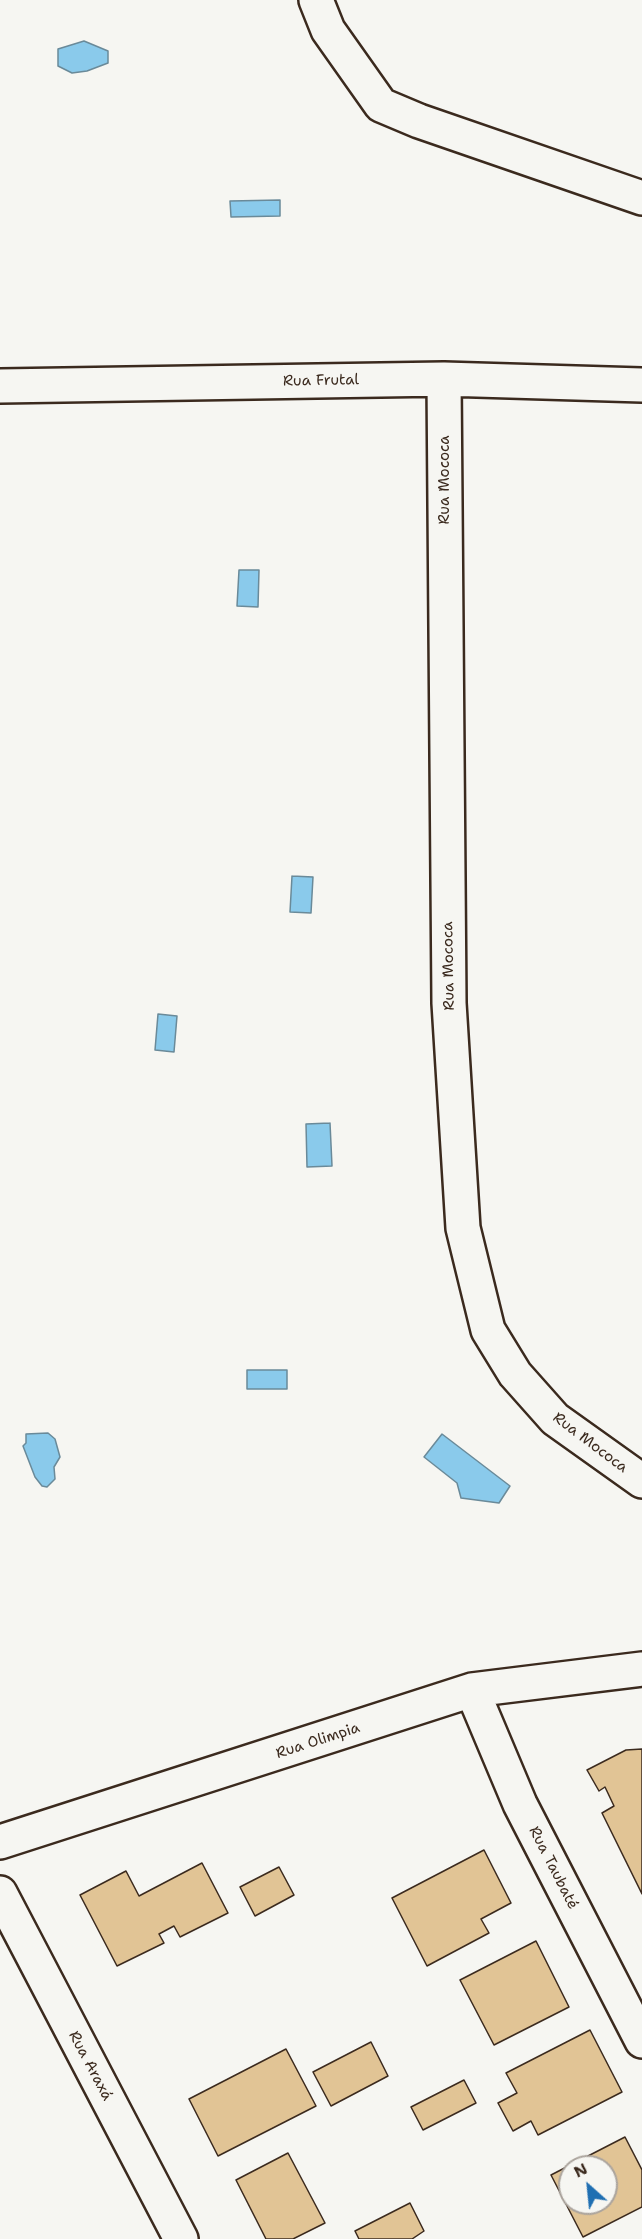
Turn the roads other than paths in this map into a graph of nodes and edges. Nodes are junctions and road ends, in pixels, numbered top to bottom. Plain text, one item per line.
1 (316, 0) edge
2 (642, 198) edge
3 (444, 379) junction
4 (642, 385) edge
5 (0, 386) edge
6 (642, 1481) edge
7 (642, 1669) edge
8 (472, 1690) junction
9 (0, 1842) edge
10 (0, 1893) edge
11 (642, 2041) edge
12 (181, 2239) edge

1 - 2 street
3 - 4 street, Rua Frutal
3 - 5 street, Rua Frutal
3 - 6 street, Rua Mococa
7 - 8 street, Rua Olimpia
8 - 9 street, Rua Olimpia
8 - 11 street, Rua Taubaté
10 - 12 street, Rua Araxá

